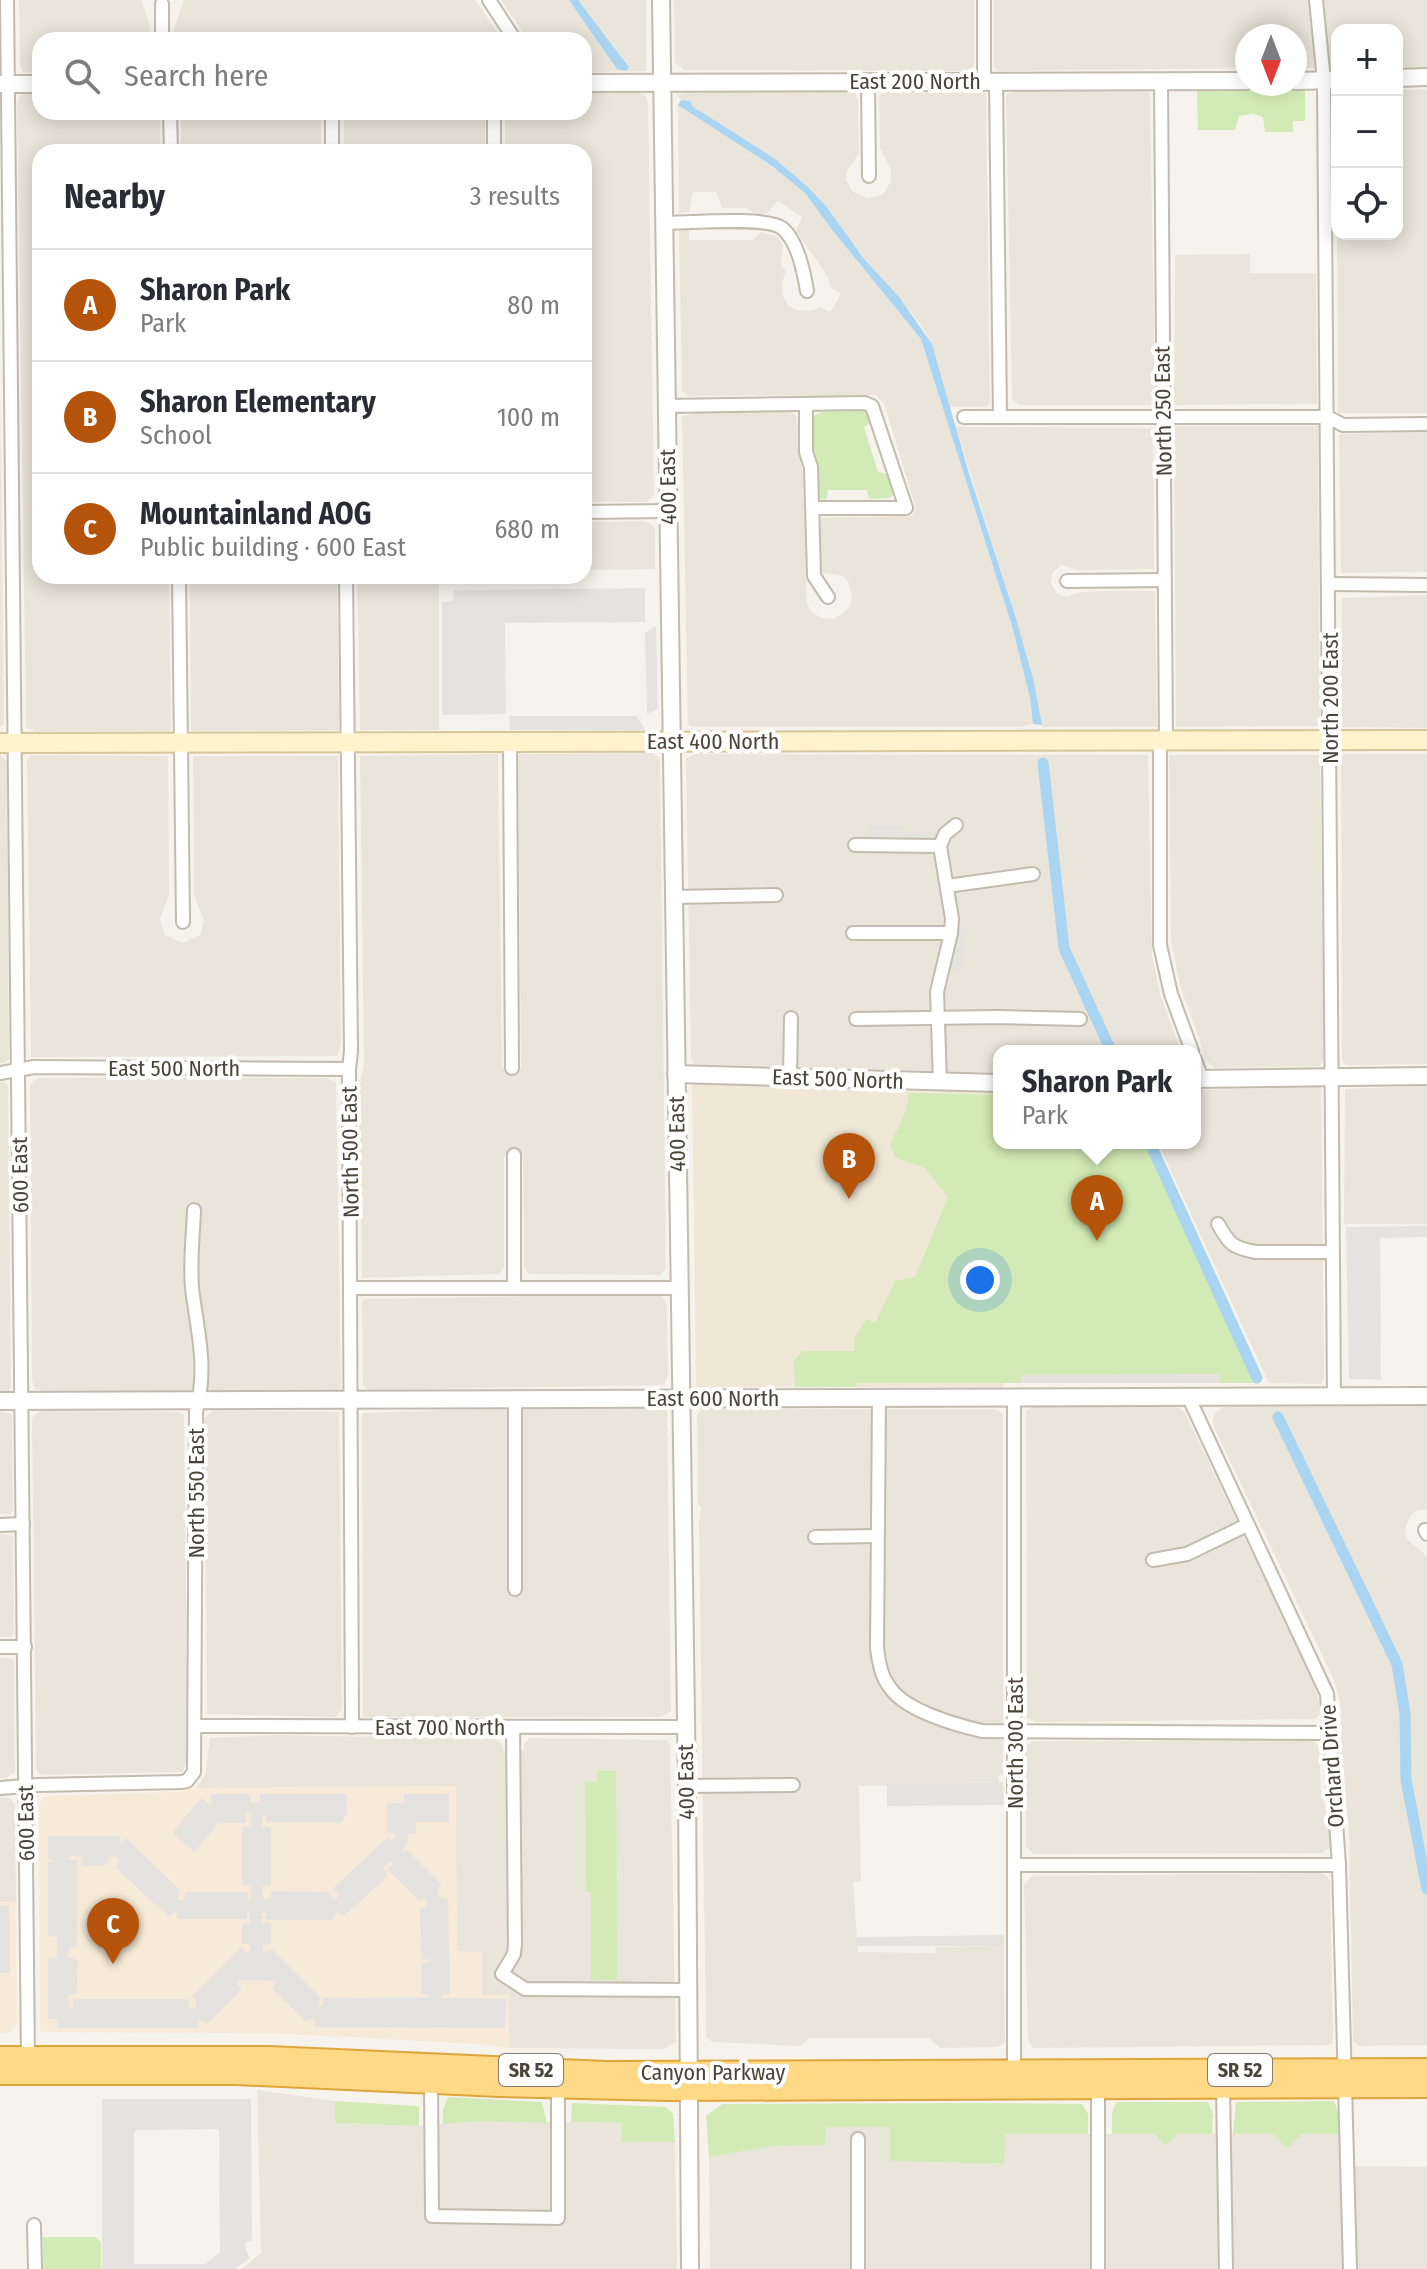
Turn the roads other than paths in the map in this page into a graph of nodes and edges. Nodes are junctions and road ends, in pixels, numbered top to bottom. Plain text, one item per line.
1 (7, 0) edge
2 (489, 0) edge
3 (661, 0) edge
4 (984, 0) edge
5 (1316, 0) edge
6 (162, 4) dead end
7 (162, 32) edge
8 (510, 32) edge
9 (1427, 77) edge
10 (1403, 78) edge
11 (868, 81) junction
12 (990, 81) junction
13 (1161, 81) junction
14 (1235, 81) edge
15 (1307, 81) edge
16 (1330, 81) edge
17 (592, 83) edge
18 (662, 83) junction
19 (4, 84) edge
20 (32, 84) edge
21 (170, 120) edge
22 (332, 120) edge
23 (494, 120) edge
24 (171, 144) edge
25 (332, 144) edge
26 (494, 144) edge
27 (869, 176) dead end
28 (664, 223) junction
29 (807, 291) dead end
30 (806, 404) junction
31 (667, 406) junction
32 (964, 417) dead end
33 (1000, 417) junction
34 (1328, 417) junction
35 (1163, 418) junction
36 (1427, 424) edge
37 (813, 508) junction
38 (668, 511) junction
39 (592, 512) edge
40 (1165, 580) junction
41 (1067, 581) dead end
42 (179, 584) edge
43 (346, 584) edge
44 (1329, 584) junction
45 (1427, 585) edge
46 (828, 597) dead end
47 (1163, 740) junction
48 (1330, 740) junction
49 (1427, 740) edge
50 (672, 741) junction
51 (8, 743) edge
52 (181, 743) junction
53 (349, 743) junction
54 (510, 744) junction
55 (956, 825) dead end
56 (855, 845) dead end
57 (940, 846) junction
58 (1033, 874) dead end
59 (947, 886) junction
60 (776, 895) dead end
61 (674, 897) junction
62 (183, 922) dead end
63 (853, 933) dead end
64 (951, 933) junction
65 (791, 1018) dead end
66 (937, 1018) junction
67 (856, 1019) dead end
68 (1080, 1019) dead end
69 (1190, 1045) edge
70 (512, 1068) dead end
71 (349, 1069) junction
72 (19, 1070) junction
73 (0, 1073) edge
74 (676, 1074) junction
75 (1427, 1076) edge
76 (790, 1077) junction
77 (1333, 1077) junction
78 (1201, 1079) edge
79 (940, 1082) junction
80 (993, 1083) edge
81 (514, 1155) dead end
82 (194, 1210) dead end
83 (1218, 1224) dead end
84 (1332, 1252) junction
85 (351, 1288) junction
86 (514, 1288) junction
87 (679, 1288) junction
88 (1188, 1396) junction
89 (1334, 1396) junction
90 (1427, 1396) edge
91 (879, 1397) junction
92 (1014, 1397) junction
93 (680, 1398) junction
94 (352, 1399) junction
95 (515, 1399) junction
96 (0, 1401) edge
97 (22, 1401) junction
98 (199, 1401) junction
99 (23, 1524) junction
100 (0, 1525) edge
101 (1247, 1525) junction
102 (877, 1536) junction
103 (815, 1537) dead end
104 (1153, 1560) dead end
105 (515, 1589) dead end
106 (0, 1647) edge
107 (25, 1647) junction
108 (196, 1726) junction
109 (352, 1727) junction
110 (513, 1727) junction
111 (685, 1727) junction
112 (1015, 1732) junction
113 (1329, 1733) junction
114 (793, 1785) dead end
115 (687, 1786) junction
116 (25, 1787) junction
117 (0, 1788) edge
118 (1015, 1865) junction
119 (1339, 1865) junction
120 (689, 1990) junction
121 (0, 2057) edge
122 (28, 2065) junction
123 (1427, 2069) edge
124 (0, 2074) edge
125 (1345, 2078) junction
126 (1014, 2080) junction
127 (690, 2081) junction
128 (431, 2083) junction
129 (1427, 2087) edge
130 (558, 2088) junction
131 (1098, 2088) junction
132 (1223, 2088) junction
133 (858, 2139) dead end
134 (34, 2225) dead end
135 (35, 2269) edge
136 (690, 2269) edge
137 (858, 2269) edge
138 (1098, 2269) edge
139 (1226, 2269) edge
140 (1350, 2269) edge

1 - 19 street, 600 East
2 - 8 street
3 - 18 street, 400 East
4 - 12 street
5 - 16 street, North 200 East
6 - 7 street
9 - 10 street
11 - 12 street, East 200 North
11 - 18 street, East 200 North
11 - 27 street
12 - 13 street, East 200 North
12 - 33 street
13 - 14 street, East 200 North
13 - 35 street, North 250 East
15 - 16 street
16 - 34 street, North 200 East
17 - 18 street, East 200 North
18 - 28 street, 400 East
19 - 20 street
19 - 51 street, 600 East
21 - 24 street
22 - 25 street
23 - 26 street
28 - 29 street
28 - 31 street, 400 East
30 - 31 street
30 - 37 street
30 - 37 street
31 - 38 street, 400 East
32 - 33 street
33 - 35 street
34 - 35 street
34 - 36 street
34 - 44 street, North 200 East
35 - 40 street, North 250 East
37 - 46 street
38 - 39 street
38 - 50 street, 400 East
40 - 41 street
40 - 47 street, North 250 East
42 - 52 street
43 - 53 street, North 500 East
44 - 45 street
44 - 48 street, North 200 East
47 - 48 main road, East 400 North
47 - 50 main road, East 400 North
47 - 69 street, North 250 East
48 - 49 main road, East 400 North
48 - 77 street, North 200 East
50 - 54 main road, East 400 North
50 - 61 street, 400 East
51 - 52 main road, East 400 North
51 - 72 street, 600 East
52 - 53 main road, East 400 North
52 - 62 street
53 - 54 main road, East 400 North
53 - 71 street, North 500 East
54 - 70 street
55 - 57 street
56 - 57 street
57 - 59 street
58 - 59 street
59 - 64 street
60 - 61 street
61 - 74 street, 400 East
63 - 64 street
64 - 66 street
65 - 76 street
66 - 67 street
66 - 68 street
66 - 79 street
71 - 72 street, East 500 North
71 - 85 street, North 500 East
72 - 73 street, East 500 North
72 - 97 street, 600 East
74 - 76 street, East 500 North
74 - 87 street, 400 East
75 - 77 street
76 - 79 street, East 500 North
77 - 78 street
77 - 84 street, North 200 East
79 - 80 street, East 500 North
81 - 86 street
82 - 98 street, North 550 East
83 - 84 street
84 - 89 street, North 200 East
85 - 86 street
85 - 94 street, North 500 East
86 - 87 street
87 - 93 street, 400 East
88 - 89 street, East 600 North
88 - 92 street, East 600 North
88 - 101 street, Orchard Drive
89 - 90 street, East 600 North
91 - 92 street, East 600 North
91 - 93 street, East 600 North
91 - 102 street
92 - 112 street, North 300 East
93 - 95 street, East 600 North
93 - 111 street, 400 East
94 - 95 street, East 600 North
94 - 98 street, East 600 North
94 - 109 street, North 500 East
95 - 105 street
96 - 97 street, East 600 North
97 - 98 street, East 600 North
97 - 99 street, 600 East
98 - 108 street, North 550 East
99 - 100 street
99 - 107 street, 600 East
101 - 104 street
101 - 113 street, Orchard Drive
102 - 103 street
102 - 112 street
106 - 107 street
107 - 116 street, 600 East
108 - 109 street, East 700 North
108 - 116 street, North 550 East
109 - 110 street, East 700 North
110 - 111 street, East 700 North
110 - 120 street
111 - 115 street, 400 East
112 - 113 street
112 - 118 street, North 300 East
113 - 119 street, Orchard Drive
114 - 115 street
115 - 120 street, 400 East
116 - 117 street
116 - 122 street, 600 East
118 - 119 street
118 - 126 street, North 300 East
119 - 125 street, Orchard Drive
120 - 127 street, 400 East
121 - 122 highway, Canyon Parkway / SR 52
122 - 124 highway, Canyon Parkway / SR 52
122 - 127 highway, Canyon Parkway / SR 52
122 - 128 highway, Canyon Parkway / SR 52
123 - 125 highway, Canyon Parkway / SR 52
125 - 126 highway, Canyon Parkway / SR 52
125 - 129 highway, Canyon Parkway / SR 52
125 - 132 highway, Canyon Parkway / SR 52
125 - 140 street, Orchard Drive
126 - 127 highway, Canyon Parkway / SR 52
126 - 131 highway, Canyon Parkway / SR 52
127 - 130 highway, Canyon Parkway / SR 52
127 - 136 street, 400 East
128 - 130 highway, Canyon Parkway / SR 52
128 - 130 street
131 - 132 highway, Canyon Parkway / SR 52
131 - 138 street
132 - 139 street
133 - 137 street
134 - 135 street

